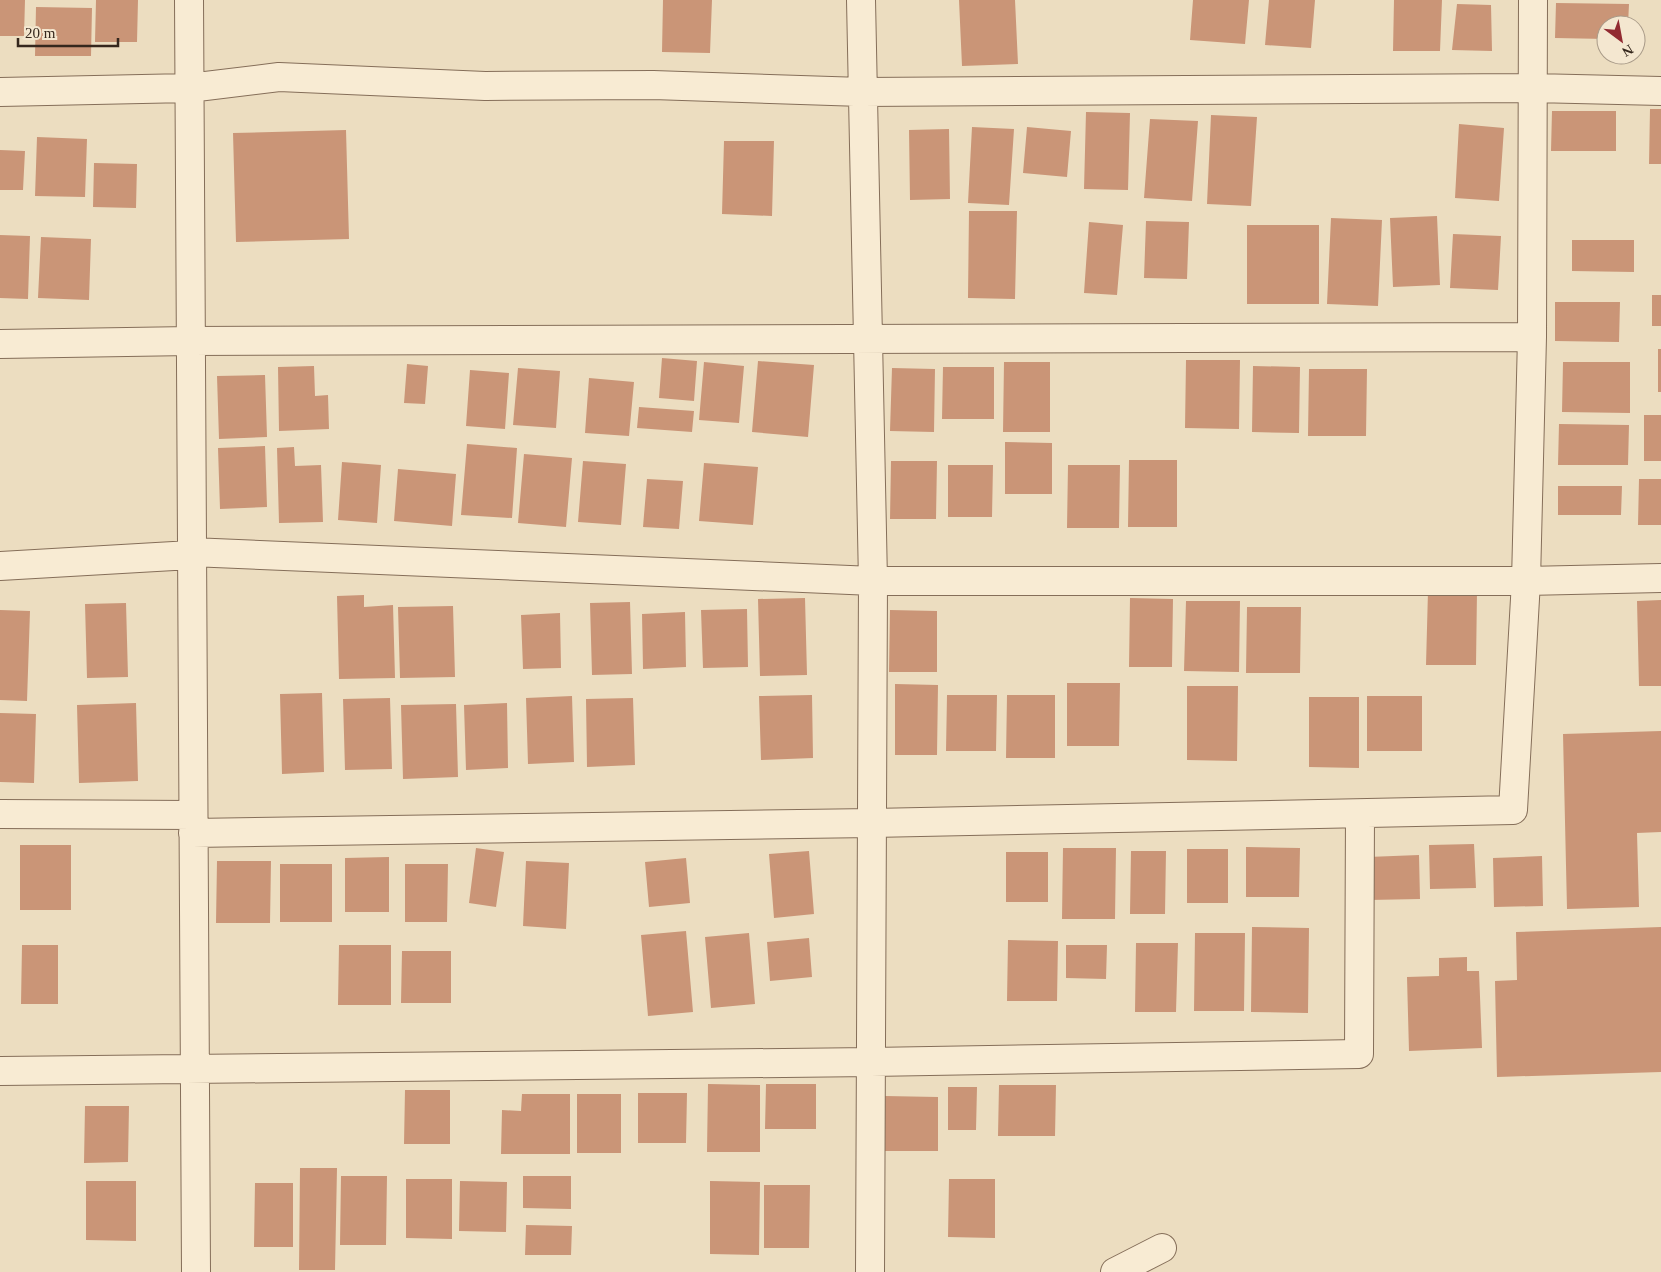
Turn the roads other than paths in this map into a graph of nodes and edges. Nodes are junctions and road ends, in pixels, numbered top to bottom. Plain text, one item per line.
1 (189, 0) edge
2 (861, 0) edge
3 (1533, 0) edge
4 (189, 88) junction
5 (1533, 88) junction
6 (1661, 91) edge
7 (0, 92) edge
8 (862, 92) junction
9 (1532, 337) junction
10 (867, 339) junction
11 (190, 341) junction
12 (0, 344) edge
13 (191, 553) junction
14 (0, 566) edge
15 (1661, 578) edge
16 (873, 581) junction
17 (1526, 581) junction
18 (0, 814) edge
19 (1360, 814) junction
20 (872, 823) junction
21 (193, 824) junction
22 (871, 1062) junction
23 (194, 1068) junction
24 (0, 1072) edge
25 (1162, 1248) dead end
26 (196, 1272) edge
27 (870, 1272) edge
28 (1115, 1272) edge

1 - 4 street
2 - 8 street
3 - 5 street
4 - 7 street
4 - 8 street
4 - 11 street
5 - 6 street
5 - 8 street
5 - 9 street
8 - 10 street
9 - 10 street
9 - 17 street
10 - 11 street
10 - 16 street
11 - 12 street
11 - 13 street
13 - 14 street
13 - 16 street
13 - 21 street
15 - 17 street
16 - 17 street
16 - 20 street
17 - 19 street
18 - 21 street
19 - 20 street
19 - 22 street
20 - 21 street
20 - 22 street
21 - 23 street
22 - 23 street
22 - 27 street
23 - 24 street
23 - 26 street
25 - 28 street

